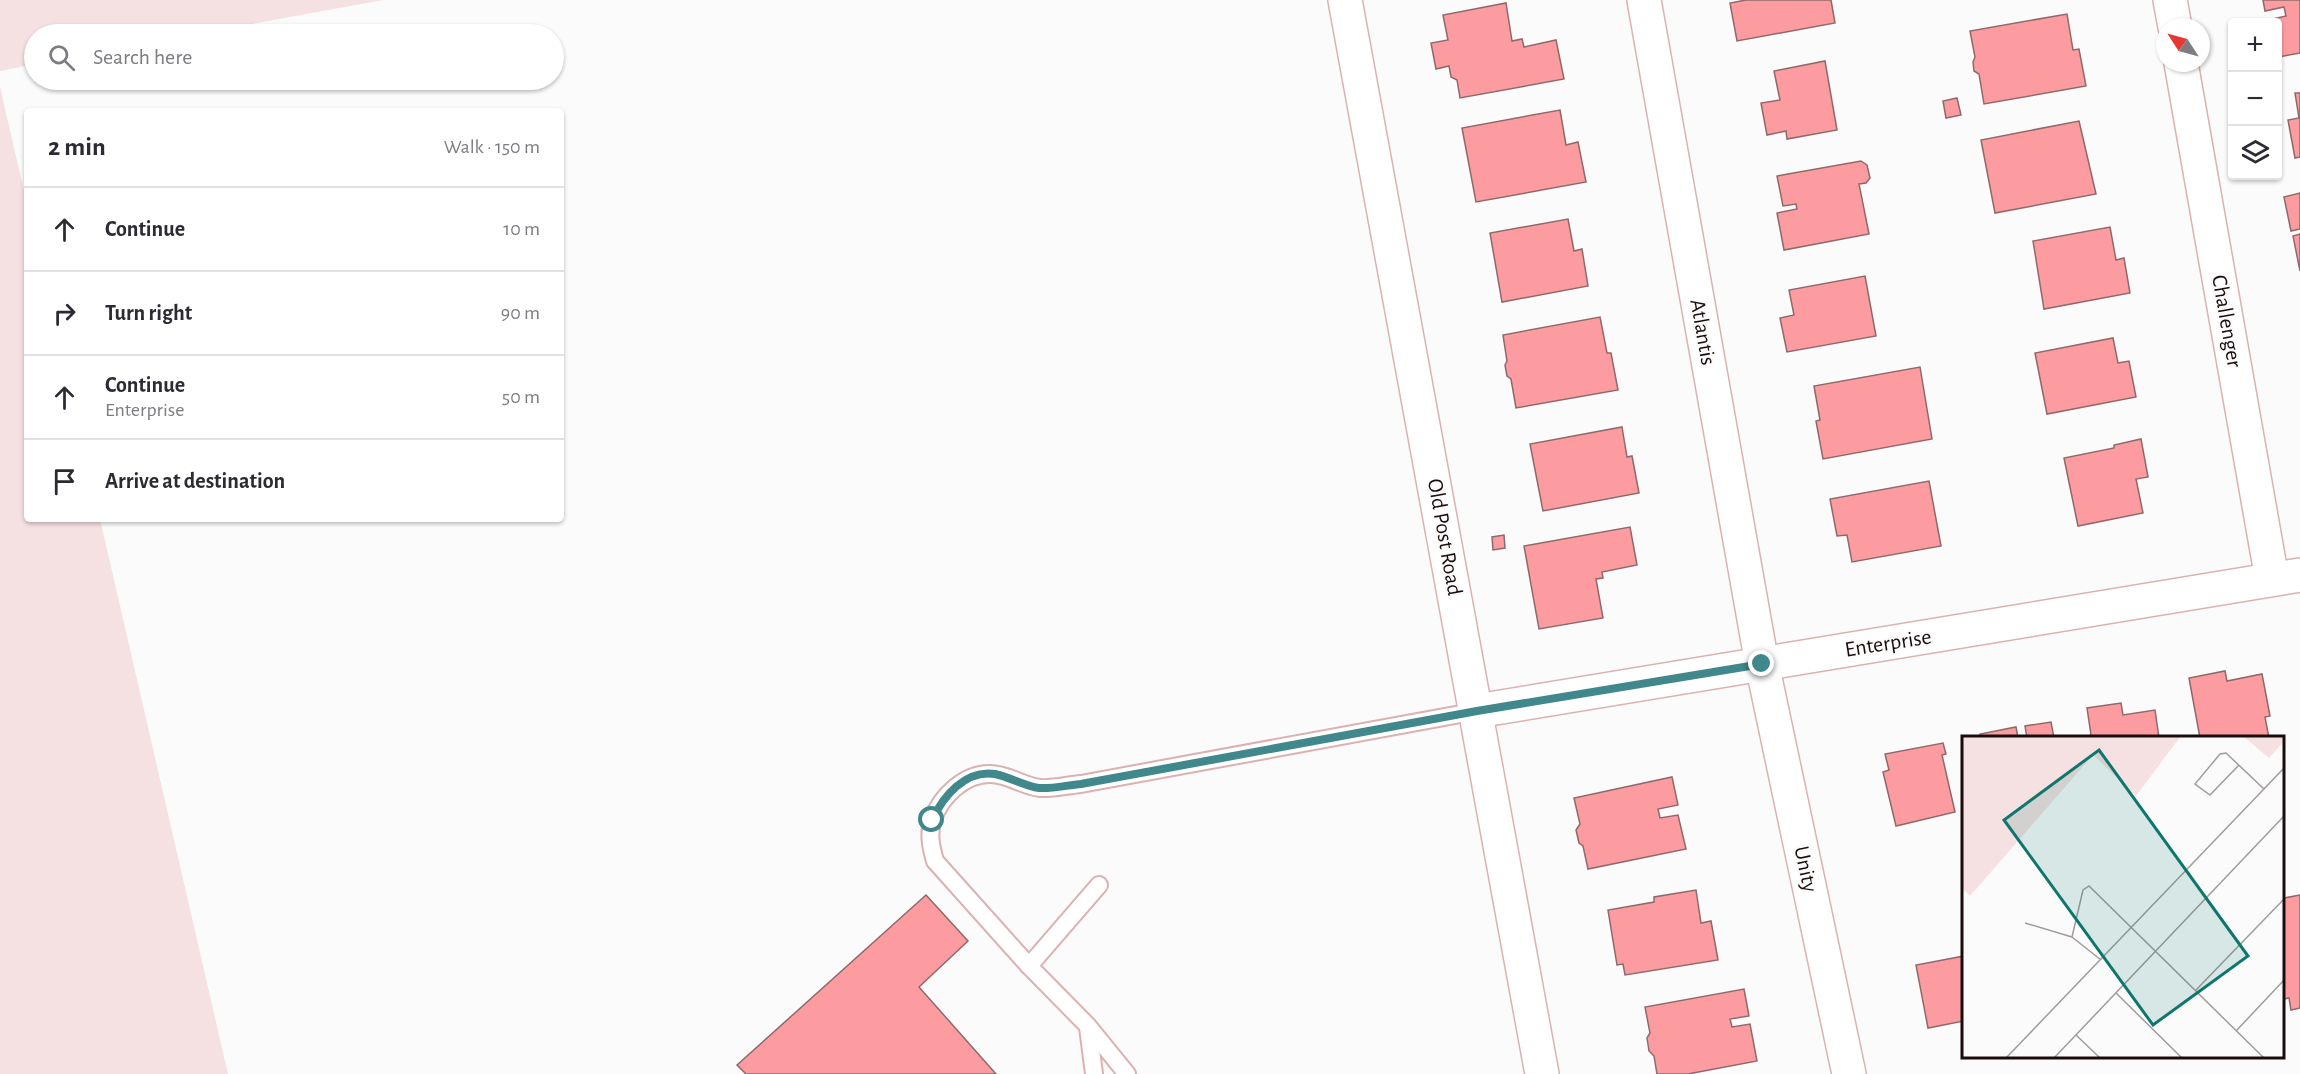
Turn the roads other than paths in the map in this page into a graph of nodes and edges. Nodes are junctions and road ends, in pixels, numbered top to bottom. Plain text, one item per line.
1 (1345, 0) edge
2 (1644, 0) edge
3 (2170, 0) edge
4 (2173, 18) edge
5 (2183, 72) edge
6 (2286, 577) edge
7 (1762, 664) junction
8 (1477, 711) junction
9 (1099, 885) dead end
10 (1029, 966) junction
11 (1088, 1026) junction
12 (1094, 1074) edge
13 (1127, 1074) edge
14 (1542, 1074) edge
15 (1850, 1074) edge

1 - 8 street, Old Post Road
2 - 7 street, Atlantis
3 - 4 street
5 - 6 street, Challenger
6 - 7 street, Enterprise
7 - 8 street, Enterprise
7 - 15 street, Unity
8 - 10 lane
8 - 14 street, Old Post Road
9 - 10 lane
10 - 11 lane
11 - 12 lane
11 - 13 lane

